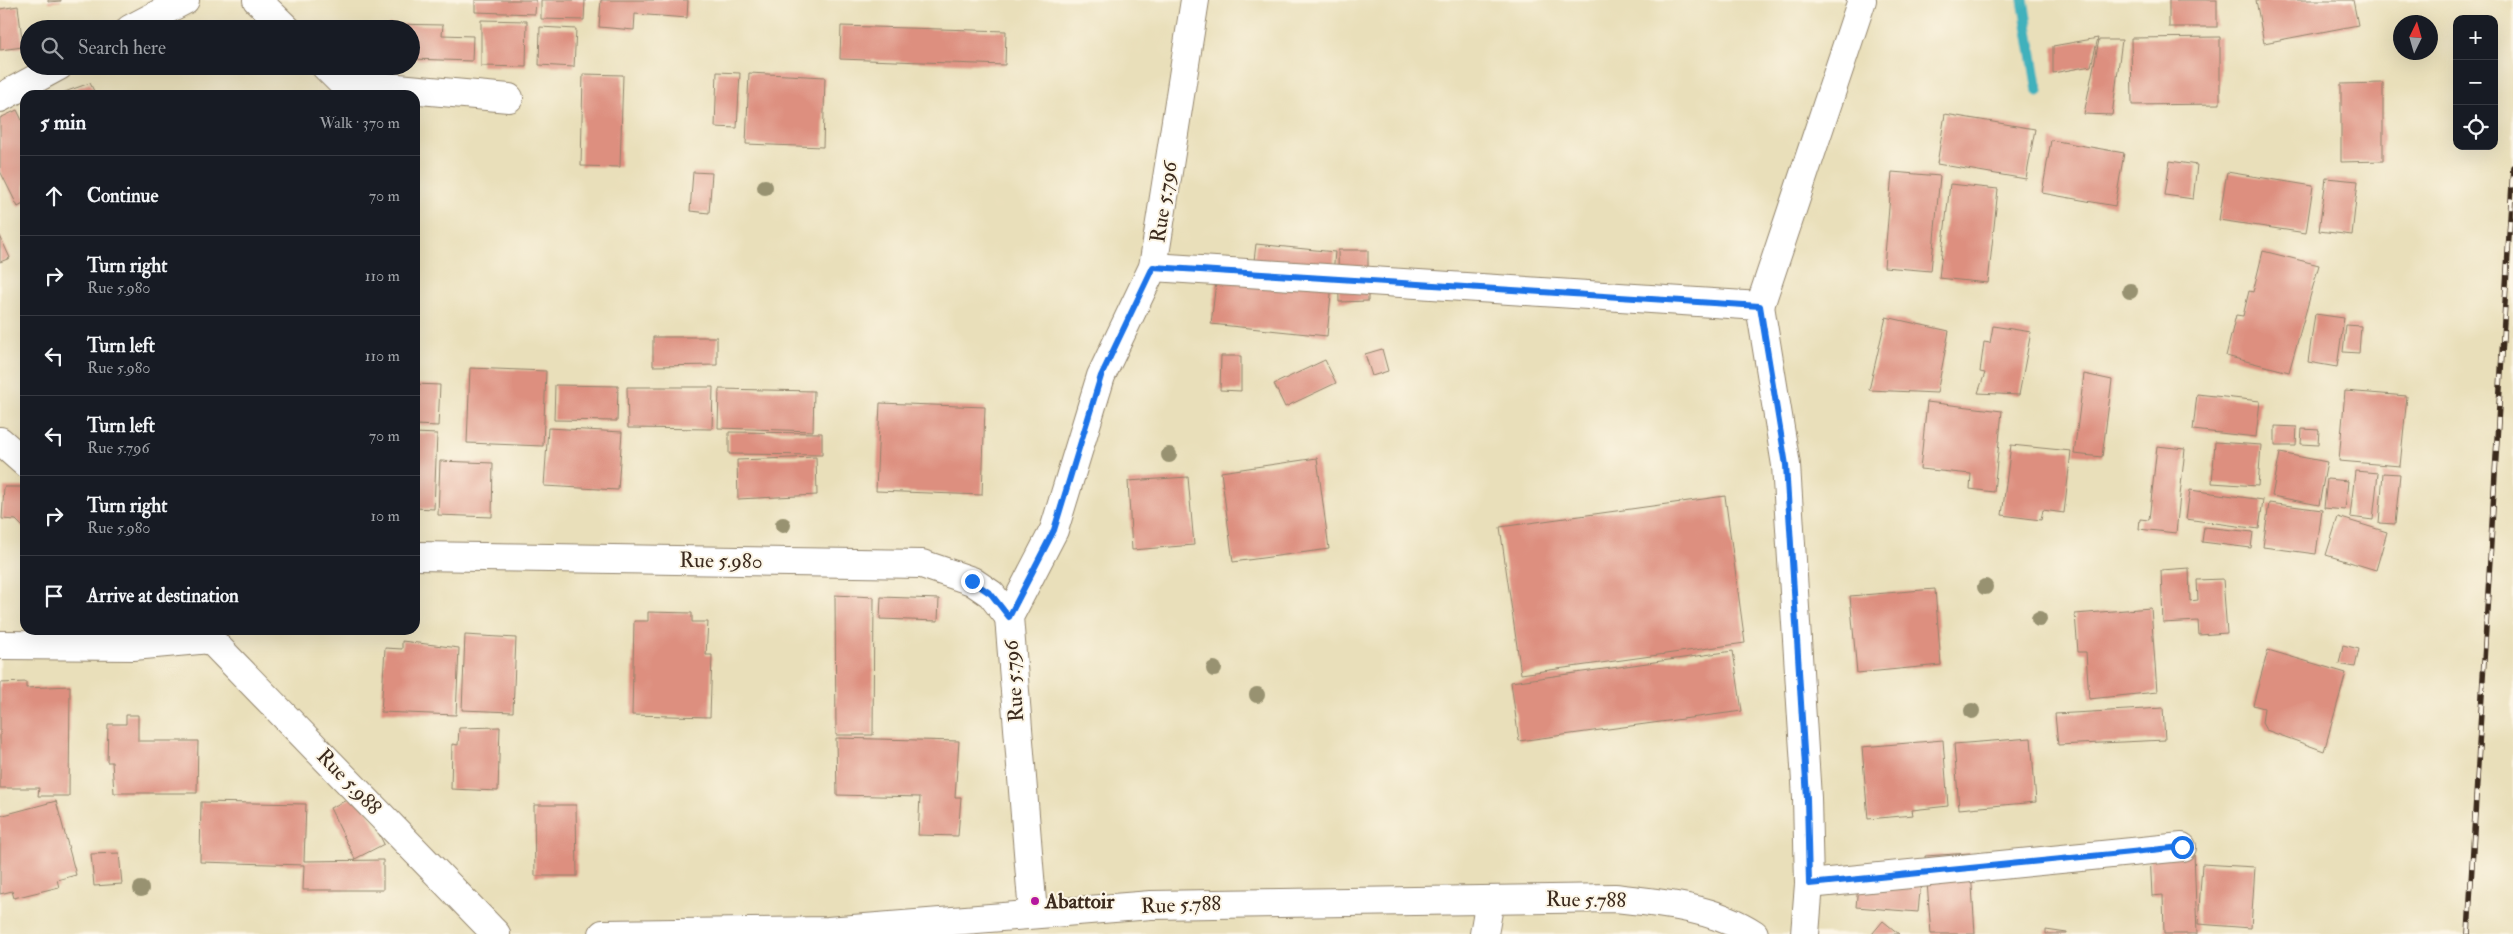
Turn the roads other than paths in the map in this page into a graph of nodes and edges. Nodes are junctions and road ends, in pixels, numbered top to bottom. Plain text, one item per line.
1 (185, 0) edge
2 (257, 0) edge
3 (1195, 0) edge
4 (1862, 0) edge
5 (147, 20) edge
6 (278, 20) edge
7 (43, 75) edge
8 (334, 75) edge
9 (420, 90) edge
10 (420, 90) edge
11 (0, 98) edge
12 (509, 98) dead end
13 (1153, 267) junction
14 (1760, 306) junction
15 (0, 441) edge
16 (20, 459) edge
17 (420, 556) edge
18 (1009, 617) junction
19 (206, 635) edge
20 (0, 645) edge
21 (2182, 847) dead end
22 (1809, 884) junction
23 (1490, 900) junction
24 (1033, 914) junction
25 (864, 931) edge
26 (1746, 932) edge
27 (496, 934) edge
28 (603, 934) edge
29 (1484, 934) edge
30 (1805, 934) edge

1 - 5 street
2 - 6 street
3 - 13 street, Rue 5.796
4 - 14 street
7 - 11 street
8 - 10 street
9 - 12 street
13 - 14 street
13 - 18 street, Rue 5.796
14 - 22 street
15 - 16 street
17 - 18 street, Rue 5.980
18 - 24 street, Rue 5.796
19 - 20 street
19 - 27 street, Rue 5.988
21 - 22 street
22 - 30 street
23 - 24 street, Rue 5.788
23 - 26 street, Rue 5.788
23 - 29 street
24 - 25 street, Rue 5.788
25 - 28 street, Rue 5.788

